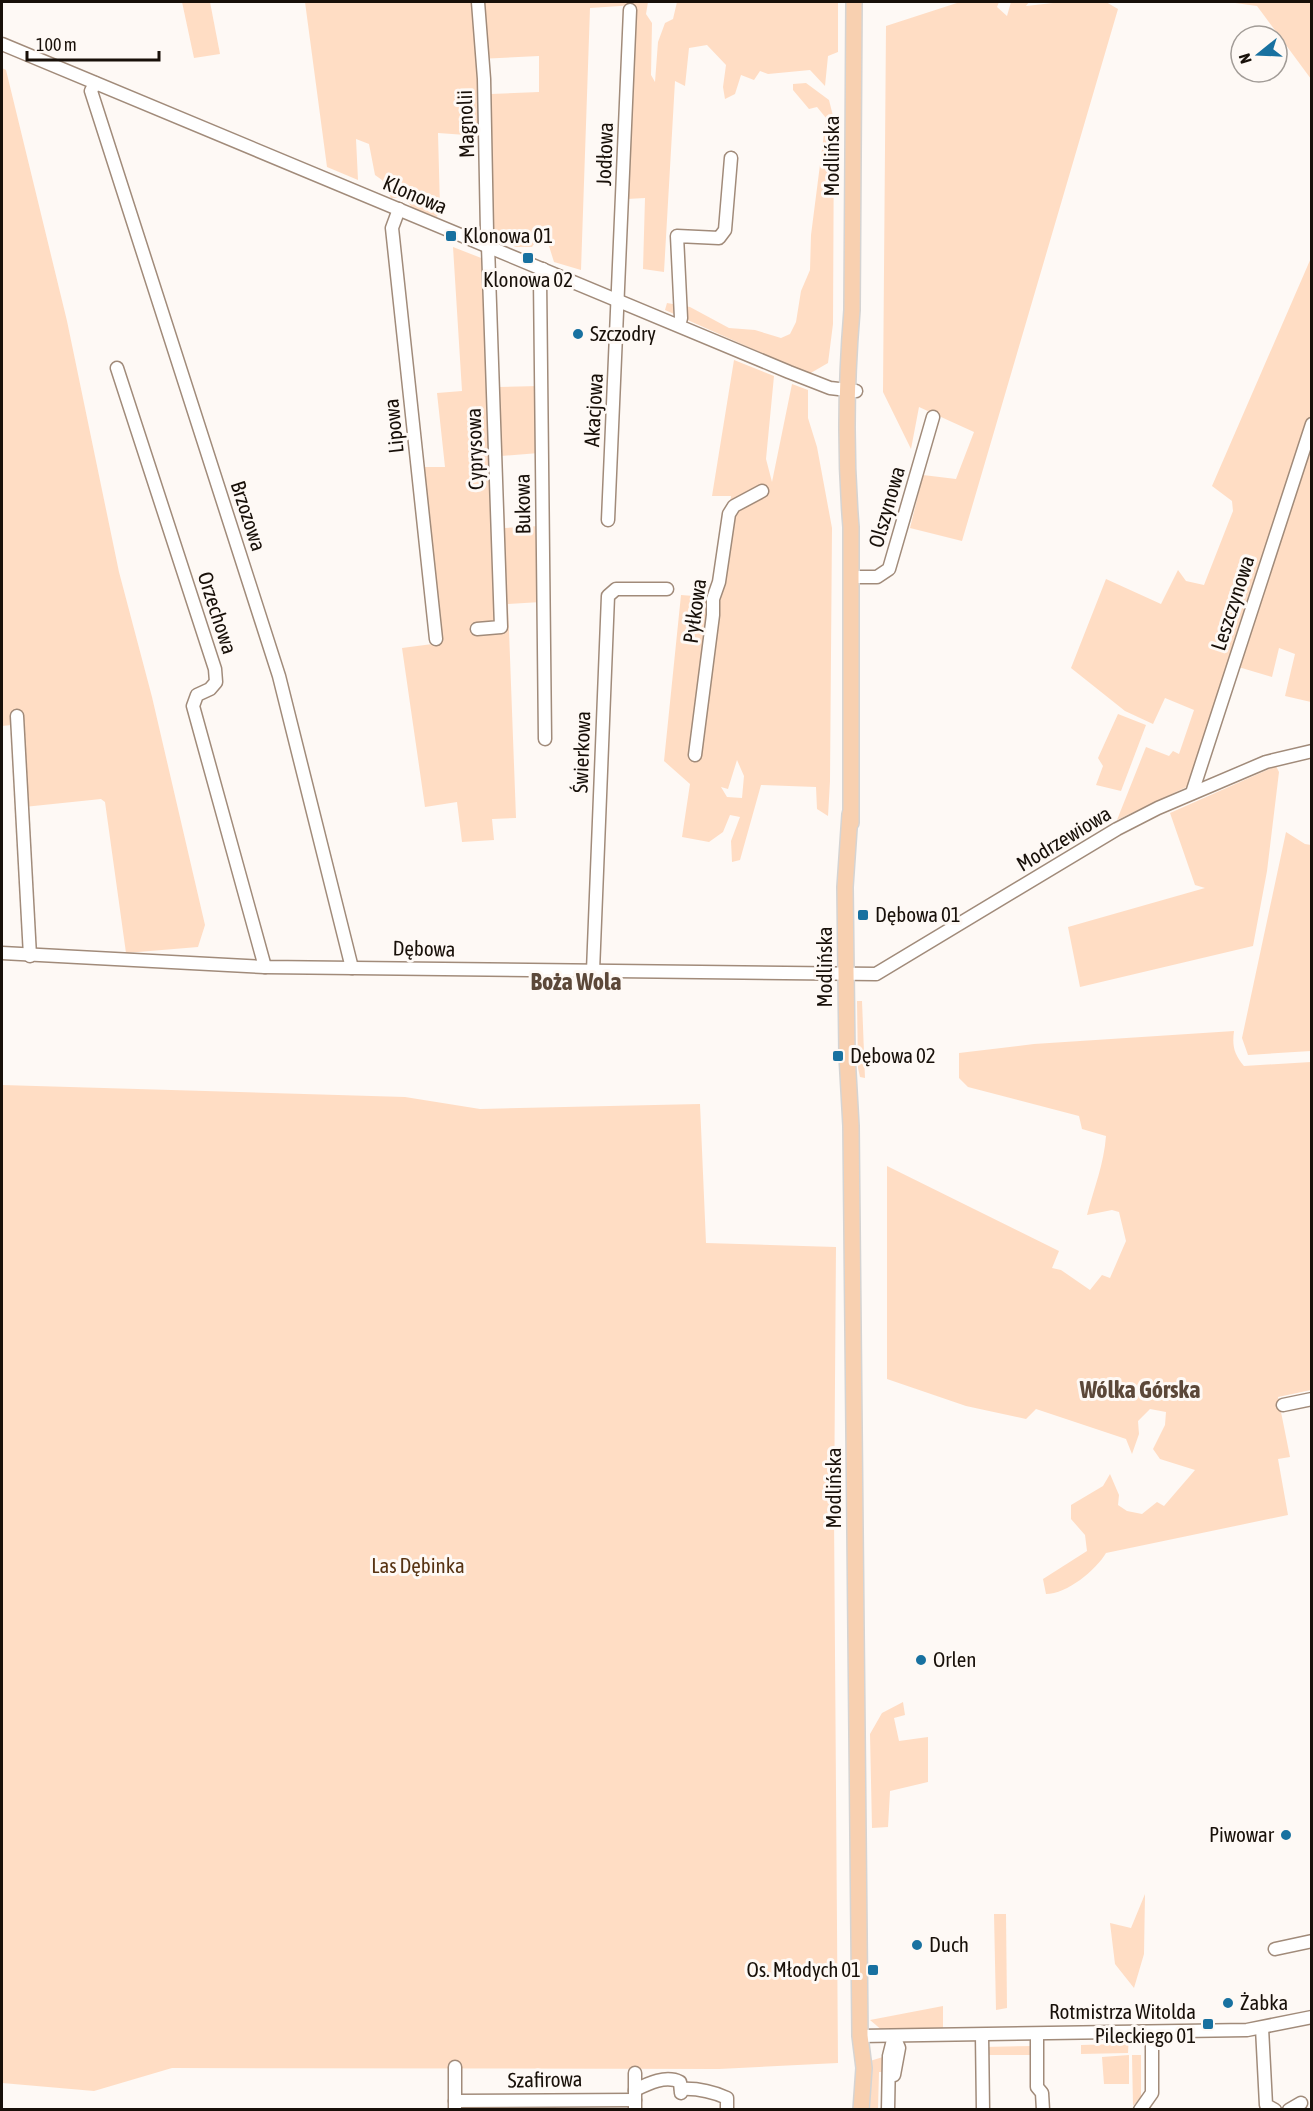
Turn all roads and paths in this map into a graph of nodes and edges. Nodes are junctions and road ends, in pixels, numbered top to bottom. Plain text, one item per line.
1 (478, 2) edge
2 (854, 2) edge
3 (630, 9) dead end
4 (2, 44) edge
5 (95, 82) junction
6 (731, 158) dead end
7 (399, 209) junction
8 (486, 245) junction
9 (543, 269) junction
10 (619, 301) junction
11 (679, 326) junction
12 (117, 368) dead end
13 (852, 391) junction
14 (933, 417) dead end
15 (1311, 424) edge
16 (762, 491) dead end
17 (608, 520) dead end
18 (851, 577) junction
19 (667, 589) dead end
20 (477, 630) dead end
21 (436, 639) dead end
22 (17, 716) dead end
23 (545, 740) dead end
24 (1311, 751) edge
25 (695, 755) dead end
26 (1192, 793) junction
27 (2, 953) edge
28 (30, 956) junction
29 (265, 967) junction
30 (351, 968) junction
31 (593, 971) junction
32 (850, 975) junction
33 (1311, 1399) edge
34 (1283, 1405) dead end
35 (1311, 1941) edge
36 (1275, 1949) dead end
37 (1311, 2017) edge
38 (1262, 2028) junction
39 (1152, 2032) junction
40 (1037, 2034) junction
41 (982, 2035) junction
42 (860, 2036) junction
43 (894, 2036) junction
44 (455, 2067) dead end
45 (635, 2073) dead end
46 (635, 2100) edge
47 (1301, 2103) dead end
48 (547, 2104) edge
49 (455, 2105) edge
50 (888, 2108) edge
51 (727, 2109) edge
52 (860, 2109) edge
53 (983, 2109) edge
54 (1043, 2109) edge
55 (1140, 2109) edge
56 (1275, 2109) edge
57 (1289, 2109) edge

1 - 8 street, Magnolii
2 - 13 main road, Modlińska
3 - 10 street, Jodłowa
4 - 5 street, Klonowa
5 - 7 street, Klonowa
5 - 30 street, Brzozowa
6 - 11 street
7 - 8 street, Klonowa
7 - 21 street, Lipowa
8 - 9 street, Klonowa
8 - 20 street, Cyprysowa
9 - 10 street, Klonowa
9 - 23 street, Bukowa
10 - 11 street, Klonowa
10 - 17 street, Akacjowa
11 - 13 street, Klonowa
12 - 29 street, Orzechowa
13 - 18 main road, Modlińska
14 - 18 street, Olszynowa
15 - 26 street, Leszczynowa
16 - 25 street, Pyłkowa
18 - 32 main road, Modlińska
19 - 31 street, Świerkowa
22 - 28 street
24 - 26 street, Modrzewiowa
26 - 32 street, Modrzewiowa
27 - 28 street, Dębowa
28 - 29 street, Dębowa
29 - 30 street, Dębowa
30 - 31 street, Dębowa
31 - 32 street, Dębowa
32 - 42 main road, Modlińska
33 - 34 street
35 - 36 street
37 - 38 street
38 - 39 street
38 - 56 street
39 - 40 street
39 - 55 street
40 - 41 street
40 - 54 street
41 - 43 street
41 - 53 street
42 - 43 street
42 - 52 main road, Modlińska
43 - 50 street
44 - 49 street
45 - 46 street
46 - 48 street, Szafirowa
46 - 51 street, Szafirowa
47 - 57 street
48 - 49 street, Szafirowa

